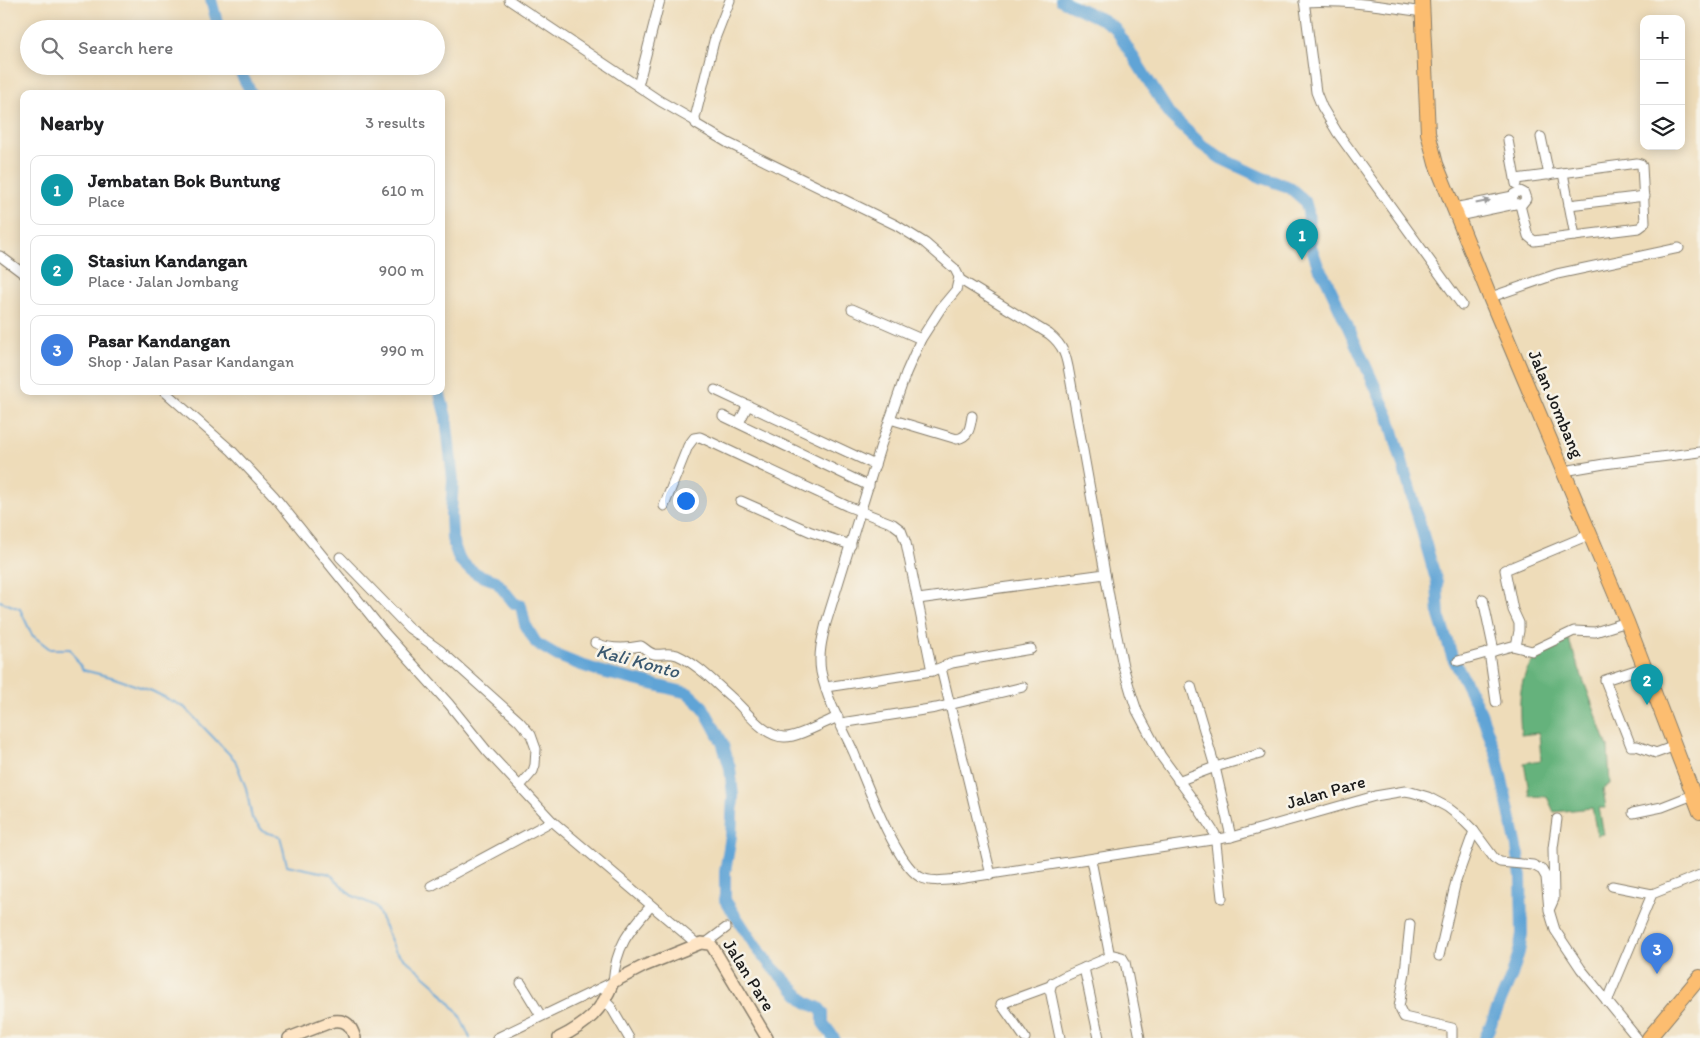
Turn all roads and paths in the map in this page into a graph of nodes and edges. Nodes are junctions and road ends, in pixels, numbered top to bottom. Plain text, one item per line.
1 (509, 0) edge
2 (660, 0) edge
3 (730, 0) edge
4 (1304, 1) edge
5 (1422, 6) edge
6 (638, 86) junction
7 (695, 121) junction
8 (1542, 137) dead end
9 (1508, 140) dead end
10 (1562, 173) junction
11 (1549, 175) junction
12 (1516, 179) junction
13 (1644, 196) junction
14 (1516, 199) junction
15 (1568, 206) junction
16 (1456, 212) junction
17 (1574, 236) junction
18 (1679, 248) dead end
19 (0, 256) edge
20 (20, 271) edge
21 (960, 279) junction
22 (1491, 299) junction
23 (1462, 306) dead end
24 (852, 309) dead end
25 (921, 339) junction
26 (716, 390) dead end
27 (169, 395) edge
28 (748, 405) junction
29 (723, 416) dead end
30 (972, 416) dead end
31 (890, 418) junction
32 (739, 423) junction
33 (1700, 452) edge
34 (875, 465) junction
35 (1564, 471) junction
36 (869, 486) junction
37 (741, 501) dead end
38 (664, 506) dead end
39 (862, 512) junction
40 (1591, 534) junction
41 (851, 545) junction
42 (340, 557) dead end
43 (1105, 574) junction
44 (918, 599) junction
45 (1484, 599) dead end
46 (1628, 622) junction
47 (595, 643) dead end
48 (1516, 646) junction
49 (1031, 649) dead end
50 (1492, 652) junction
51 (1458, 662) dead end
52 (1644, 667) junction
53 (936, 670) junction
54 (1191, 686) dead end
55 (826, 687) junction
56 (1024, 687) dead end
57 (1496, 702) dead end
58 (949, 704) junction
59 (839, 720) junction
60 (1675, 746) junction
61 (1260, 754) dead end
62 (1215, 767) junction
63 (1178, 781) junction
64 (520, 786) junction
65 (1693, 795) junction
66 (1700, 812) edge
67 (1633, 813) dead end
68 (1557, 819) dead end
69 (552, 821) junction
70 (1474, 830) junction
71 (1231, 837) junction
72 (1216, 839) junction
73 (1091, 860) junction
74 (991, 875) junction
75 (1700, 876) edge
76 (431, 886) dead end
77 (1612, 886) dead end
78 (1652, 894) junction
79 (1222, 898) dead end
80 (651, 906) junction
81 (1549, 910) junction
82 (1410, 924) dead end
83 (726, 928) dead end
84 (702, 944) junction
85 (1439, 956) dead end
86 (1110, 957) junction
87 (1084, 968) junction
88 (1700, 977) edge
89 (613, 982) junction
90 (521, 983) dead end
91 (1050, 986) junction
92 (605, 1000) junction
93 (1607, 1002) junction
94 (541, 1016) junction
95 (289, 1038) edge
96 (355, 1038) edge
97 (497, 1038) edge
98 (559, 1038) edge
99 (629, 1038) edge
100 (767, 1038) edge
101 (1025, 1038) edge
102 (1060, 1038) edge
103 (1099, 1038) edge
104 (1140, 1038) edge
105 (1452, 1038) edge
106 (1637, 1038) edge
107 (1650, 1038) edge

1 - 6 street
2 - 6 street
3 - 7 street
4 - 5 street
4 - 23 street
5 - 16 main road, Jalan Jombang
6 - 7 street
7 - 21 street
8 - 11 street
9 - 12 street
10 - 11 street
10 - 13 street
10 - 15 street
11 - 12 street
12 - 14 street
13 - 15 street
13 - 17 street
14 - 16 street
14 - 17 street
15 - 17 street
16 - 22 main road, Jalan Jombang
18 - 22 street
19 - 20 street
21 - 25 street, Jalan Pare
21 - 43 street
22 - 35 main road, Jalan Jombang
24 - 25 street
25 - 31 street, Jalan Pare
26 - 28 street
27 - 64 street
28 - 32 street
28 - 34 street
29 - 32 street
30 - 31 street
31 - 34 street, Jalan Pare
32 - 36 street
33 - 35 street
34 - 36 street, Jalan Pare
35 - 40 main road, Jalan Jombang
36 - 39 street, Jalan Pare
37 - 41 street
38 - 39 street
39 - 41 street, Jalan Pare
39 - 44 street
40 - 46 main road, Jalan Jombang
40 - 48 street
41 - 55 street, Jalan Pare
42 - 64 street
43 - 44 street
43 - 63 street
44 - 53 street
45 - 50 street
46 - 48 street
46 - 52 main road, Jalan Jombang
47 - 59 street
48 - 50 street
49 - 53 street
50 - 51 street
50 - 57 street
52 - 60 main road, Jalan Jombang
52 - 60 street
53 - 55 street
53 - 58 street
54 - 62 street
55 - 59 street, Jalan Pare
56 - 58 street
58 - 59 street
58 - 74 street
59 - 74 street, Jalan Pare
60 - 65 main road, Jalan Jombang
61 - 62 street
62 - 63 street
62 - 71 street
63 - 72 street
64 - 69 street
65 - 66 main road, Jalan Jombang
65 - 67 street
68 - 81 street
69 - 76 street
69 - 80 street
70 - 71 street, Jalan Pare
70 - 81 street, Jalan Pare
70 - 85 street
71 - 72 street, Jalan Pare
72 - 73 street, Jalan Pare
72 - 79 street
73 - 74 street, Jalan Pare
73 - 86 street
75 - 78 street
77 - 78 street
78 - 93 street
80 - 84 street
80 - 89 street
81 - 93 street, Jalan Pare
82 - 105 street
83 - 84 street
84 - 89 street, Jalan Pare
84 - 100 street, Jalan Pare
86 - 87 street
86 - 104 street
87 - 91 street
87 - 103 street
88 - 107 main road
89 - 92 street
89 - 94 street
90 - 94 street
91 - 101 street
91 - 102 street
92 - 98 street
92 - 99 street
93 - 106 street, Jalan Pare
94 - 97 street
95 - 96 street

